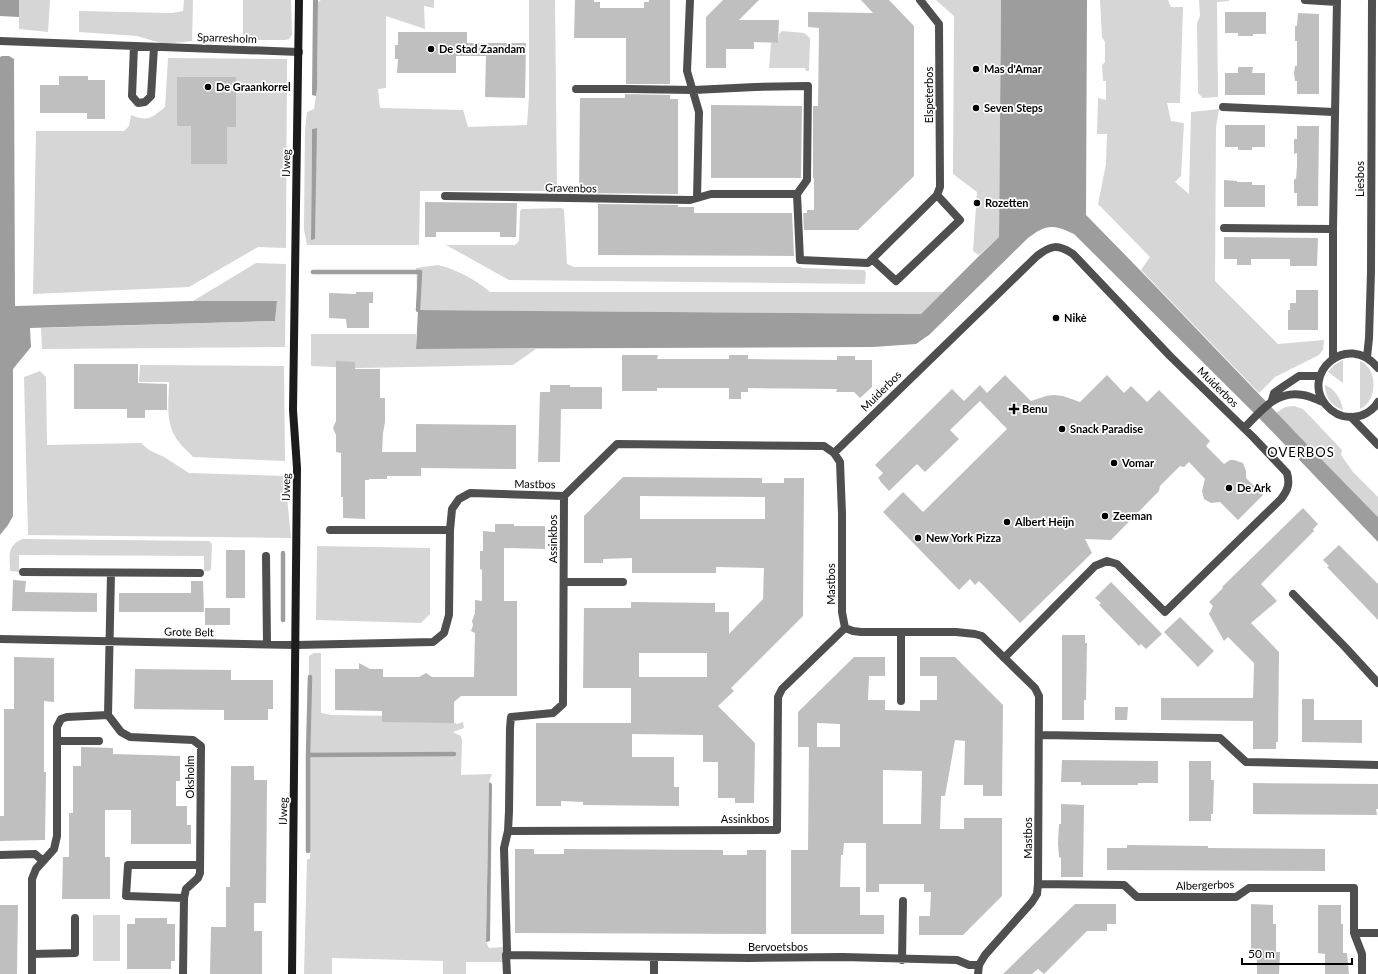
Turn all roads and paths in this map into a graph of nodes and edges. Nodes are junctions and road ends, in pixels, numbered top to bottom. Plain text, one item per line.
1 (300, 0) edge
2 (690, 0) edge
3 (920, 0) edge
4 (1305, 0) edge
5 (1372, 0) edge
6 (1337, 1) edge
7 (0, 41) edge
8 (134, 46) junction
9 (154, 47) junction
10 (299, 52) junction
11 (576, 89) dead end
12 (694, 90) junction
13 (1223, 107) dead end
14 (1334, 112) junction
15 (797, 194) junction
16 (937, 195) junction
17 (445, 196) dead end
18 (696, 198) junction
19 (1224, 228) dead end
20 (1333, 229) junction
21 (870, 261) junction
22 (1367, 357) junction
23 (1333, 358) junction
24 (1378, 368) edge
25 (1320, 376) junction
26 (1272, 400) junction
27 (1323, 402) junction
28 (1378, 402) edge
29 (1351, 417) junction
30 (1244, 428) junction
31 (1378, 445) edge
32 (834, 453) junction
33 (564, 496) junction
34 (330, 530) dead end
35 (450, 530) junction
36 (266, 556) dead end
37 (23, 572) dead end
38 (111, 573) junction
39 (200, 573) dead end
40 (564, 582) junction
41 (623, 582) dead end
42 (1293, 594) dead end
43 (845, 628) junction
44 (901, 632) junction
45 (0, 639) edge
46 (110, 641) junction
47 (267, 644) junction
48 (296, 645) junction
49 (1004, 658) junction
50 (1378, 683) edge
51 (901, 701) dead end
52 (108, 715) junction
53 (1039, 735) junction
54 (57, 741) junction
55 (99, 741) dead end
56 (1378, 765) edge
57 (508, 830) junction
58 (0, 855) edge
59 (43, 861) junction
60 (200, 865) junction
61 (1038, 884) junction
62 (184, 898) junction
63 (903, 901) dead end
64 (75, 918) dead end
65 (1354, 933) junction
66 (1378, 933) edge
67 (507, 951) dead end
68 (32, 954) junction
69 (654, 957) junction
70 (902, 960) junction
71 (978, 965) junction
72 (32, 974) edge
73 (183, 974) edge
74 (292, 974) edge
75 (506, 974) edge
76 (654, 974) edge
77 (978, 974) edge
78 (1362, 974) edge

1 - 10 street, IJweg
2 - 12 street
3 - 16 street, Elspeterbos
4 - 6 street
5 - 22 street, Liesbos
6 - 14 street
7 - 8 street, Sparresholm
8 - 9 street, Sparresholm
8 - 9 street
9 - 10 street, Sparresholm
10 - 48 street, IJweg
11 - 12 street
12 - 15 street
12 - 18 street
13 - 14 street
14 - 20 street
15 - 18 street, Gravenbos
15 - 21 street
16 - 21 street
16 - 21 street
17 - 18 street, Gravenbos
19 - 20 street
20 - 23 street
22 - 23 street
22 - 24 street
23 - 25 street
25 - 26 street
25 - 27 street
26 - 27 street
26 - 30 street
27 - 29 street
28 - 29 street
29 - 31 street
30 - 32 street, Muiderbos
30 - 49 street, Muiderbos
32 - 33 street, Mastbos
32 - 43 street, Mastbos
33 - 35 street, Mastbos
33 - 40 street, Assinkbos
34 - 35 street
35 - 48 street, Mastbos
36 - 47 street
37 - 38 street
38 - 39 street
38 - 46 street
40 - 41 street
40 - 57 street, Assinkbos
42 - 50 street
43 - 44 street, Mastbos
43 - 57 street, Assinkbos
44 - 49 street, Mastbos
44 - 51 street
45 - 46 street, Grote Belt
46 - 47 street, Grote Belt
46 - 52 street
47 - 48 street, Grote Belt
48 - 74 street, IJweg
49 - 53 street, Mastbos
52 - 54 street
52 - 60 street, Oksholm
53 - 56 street
53 - 61 street, Mastbos
54 - 55 street
54 - 59 street
57 - 67 street, Assinkbos
58 - 59 street
59 - 68 street
60 - 62 street, Oksholm
60 - 62 street
61 - 65 street, Albergerbos
61 - 71 street, Mastbos
62 - 73 street, Oksholm
63 - 70 street
64 - 68 street
65 - 66 street
65 - 78 street, Albergerbos
68 - 72 street
69 - 70 street, Bervoetsbos
69 - 75 street, Bervoetsbos
69 - 76 street
70 - 71 street, Bervoetsbos
71 - 77 street

